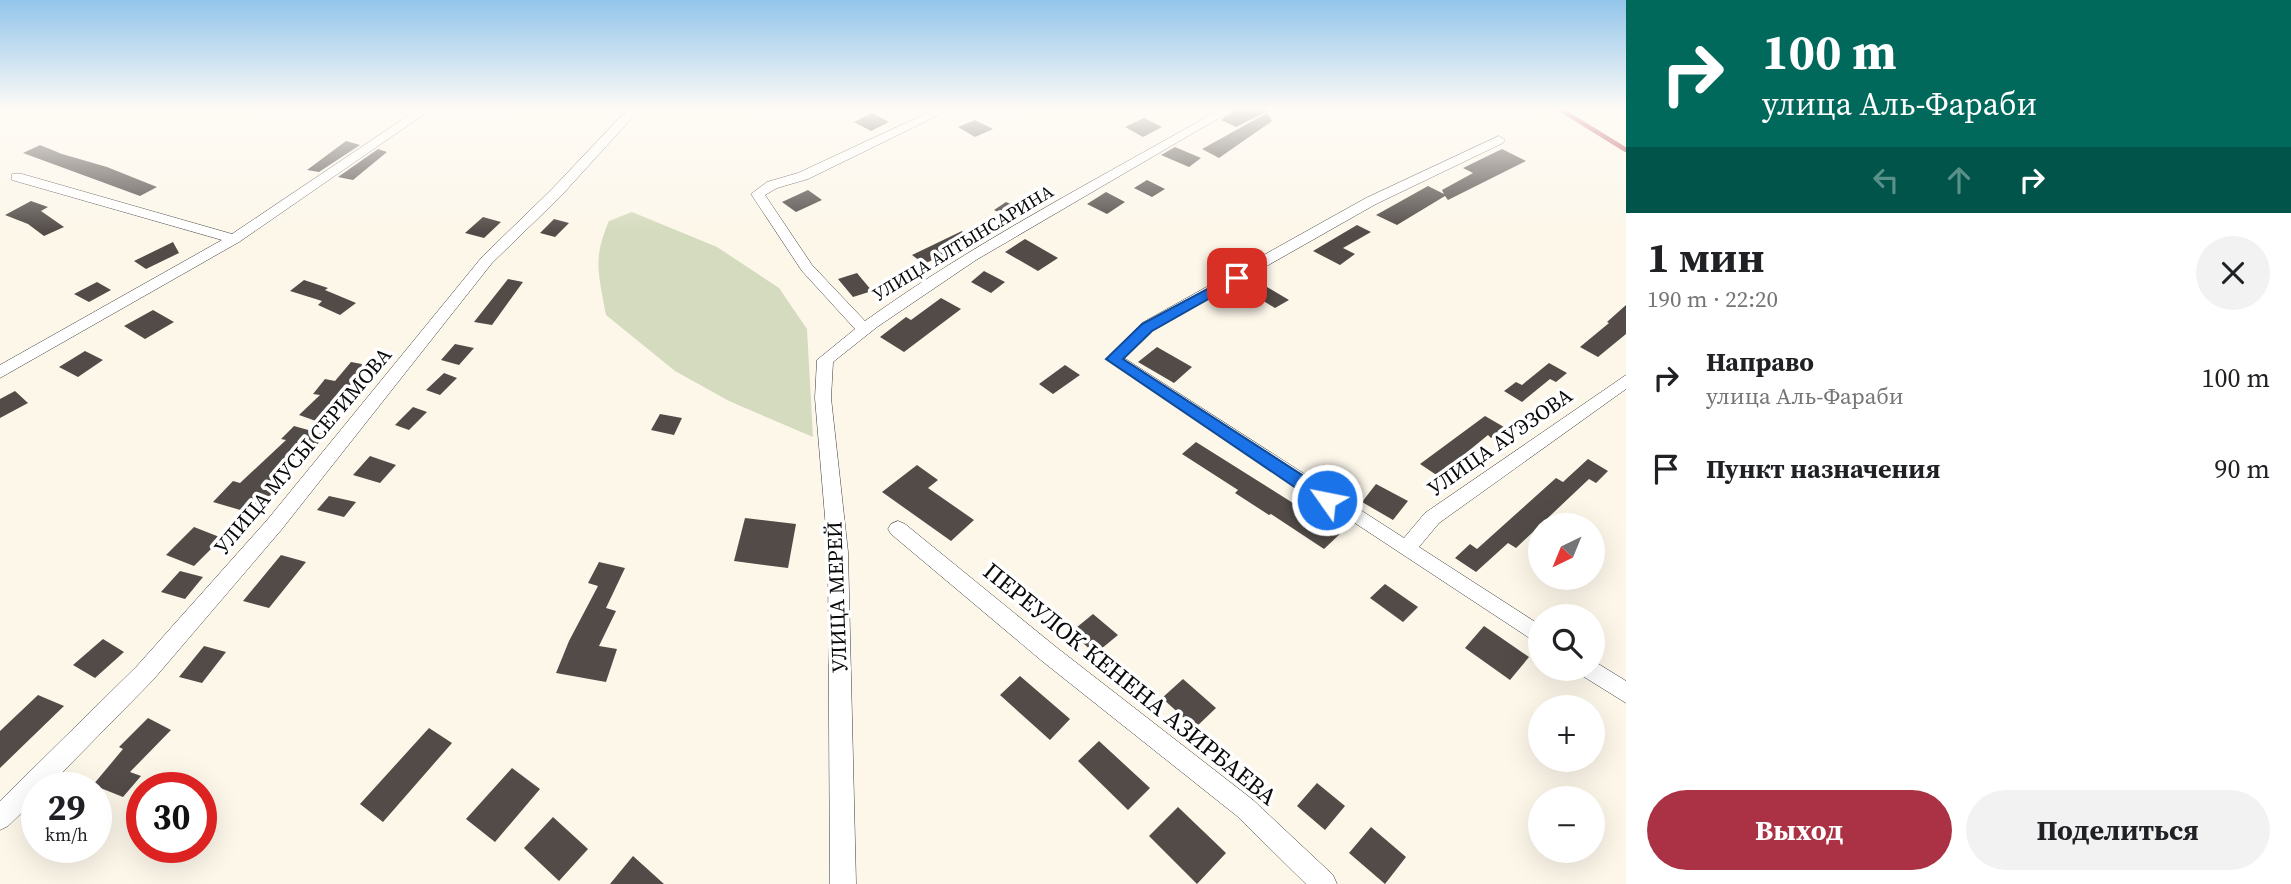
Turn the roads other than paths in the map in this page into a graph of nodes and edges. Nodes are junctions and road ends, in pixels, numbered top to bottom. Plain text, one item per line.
1 (367, 149) edge
2 (597, 149) edge
3 (860, 149) edge
4 (1159, 149) edge
5 (1480, 149) edge
6 (17, 177) dead end
7 (234, 239) junction
8 (863, 328) junction
9 (0, 372) edge
10 (1626, 381) edge
11 (898, 529) dead end
12 (1407, 548) junction
13 (1528, 628) edge
14 (1605, 679) edge
15 (1626, 693) edge
16 (0, 818) edge
17 (843, 884) edge
18 (1324, 884) edge

1 - 7 street
2 - 16 street, УЛИЦА МУСЫ СЕРИМОВА
3 - 8 street
4 - 8 street, УЛИЦА АЛТЫНСАРИНА
5 - 12 street
6 - 7 street
7 - 9 street
8 - 17 street, УЛИЦА МЕРЕЙ
10 - 12 street, УЛИЦА АУЭЗОВА
11 - 18 street, ПЕРЕУЛОК КЕНЕНА АЗИРБАЕВА
12 - 13 street
14 - 15 street

